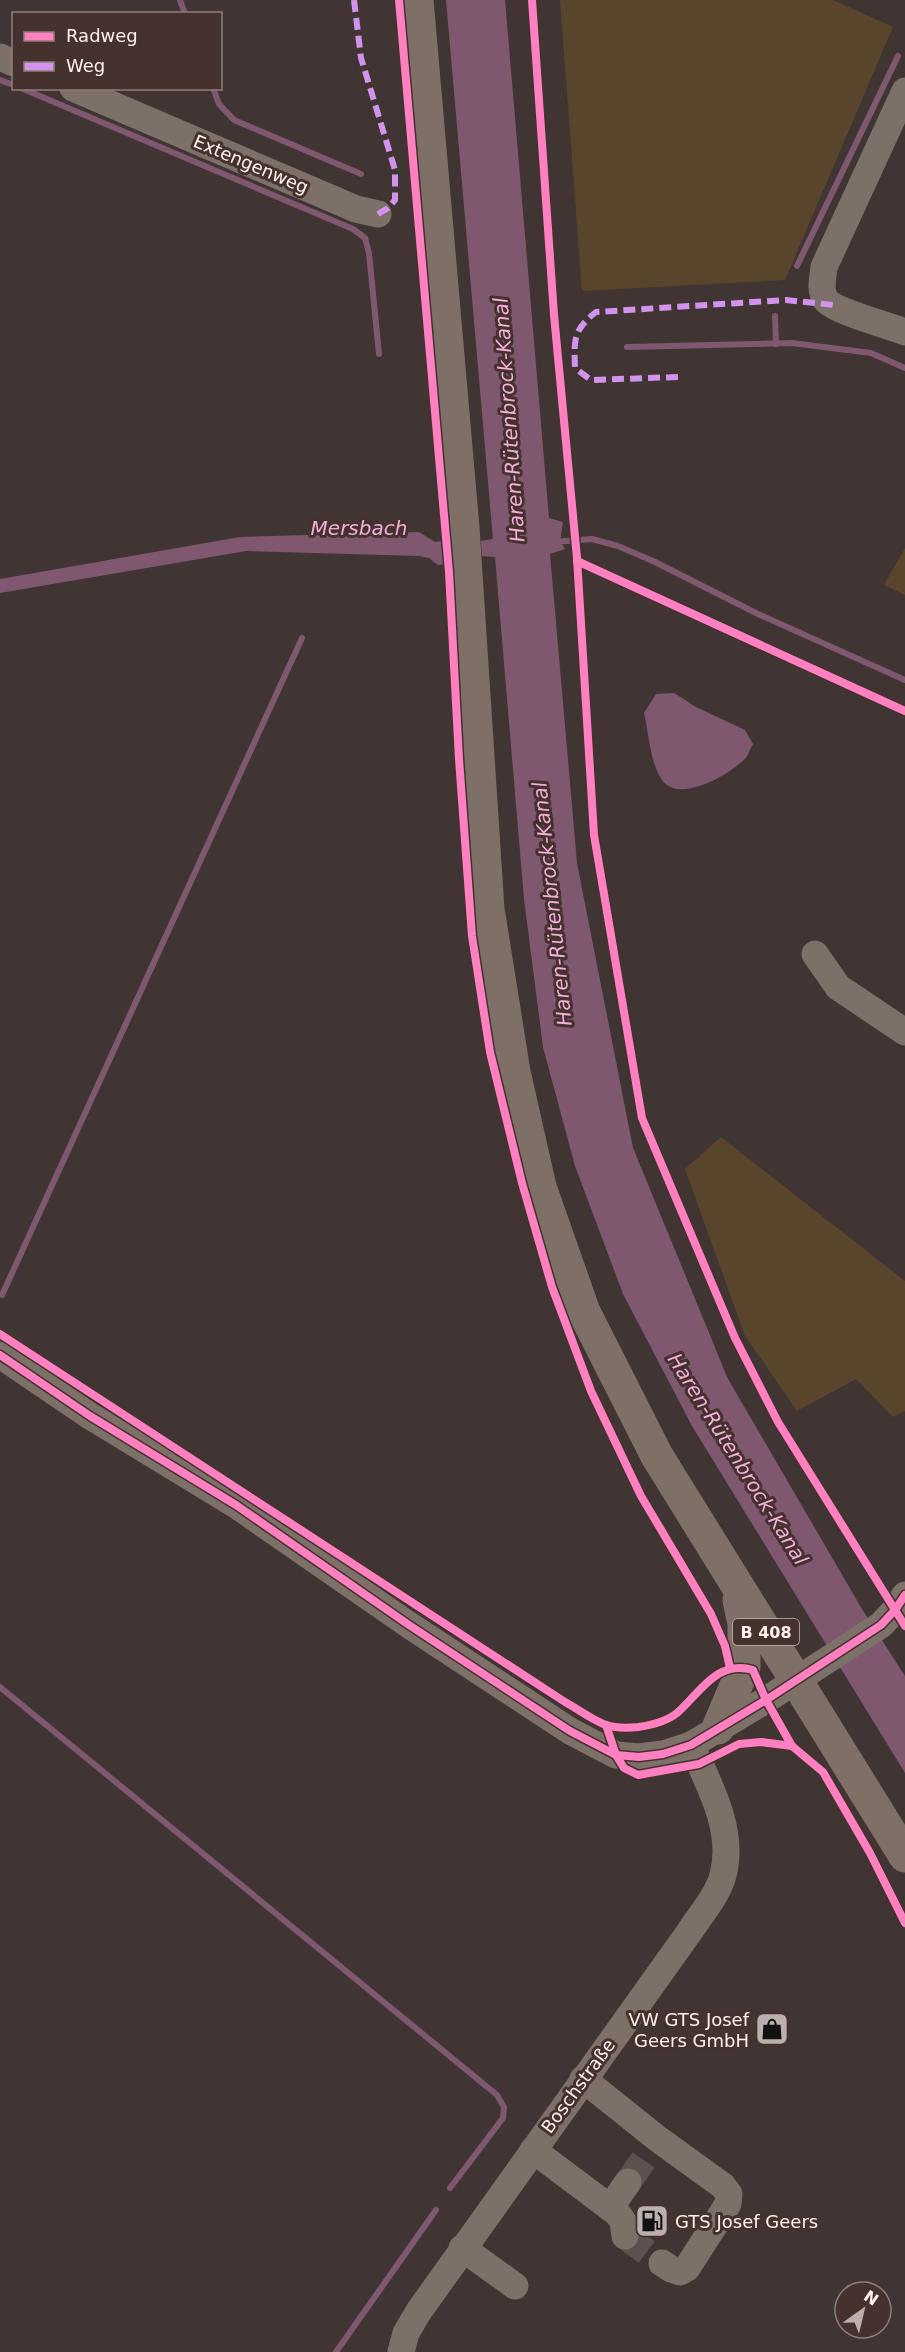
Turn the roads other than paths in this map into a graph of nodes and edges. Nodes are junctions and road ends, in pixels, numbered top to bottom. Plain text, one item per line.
1 (417, 0) edge
2 (78, 90) edge
3 (905, 91) edge
4 (378, 214) dead end
5 (905, 332) edge
6 (815, 954) dead end
7 (905, 1032) edge
8 (0, 1355) edge
9 (735, 1584) junction
10 (905, 1595) edge
11 (797, 1680) junction
12 (718, 1728) junction
13 (691, 1745) junction
14 (905, 1857) edge
15 (583, 2079) junction
16 (533, 2150) junction
17 (628, 2182) tunnel mouth
18 (610, 2208) junction
19 (625, 2236) tunnel mouth
20 (462, 2248) junction
21 (662, 2263) tunnel mouth
22 (515, 2286) dead end
23 (401, 2352) edge

1 - 9 main road, B 408
2 - 4 street, Extengenweg
3 - 5 street
6 - 7 street
8 - 13 street
9 - 11 main road, B 408
9 - 12 main road
10 - 11 street
11 - 12 street
11 - 14 main road, B 408
12 - 13 street
13 - 15 street, Boschstraße
15 - 16 street, Boschstraße
15 - 21 street
16 - 18 street
16 - 20 street, Boschstraße
17 - 18 street
18 - 19 street
20 - 22 street
20 - 23 street, Boschstraße

